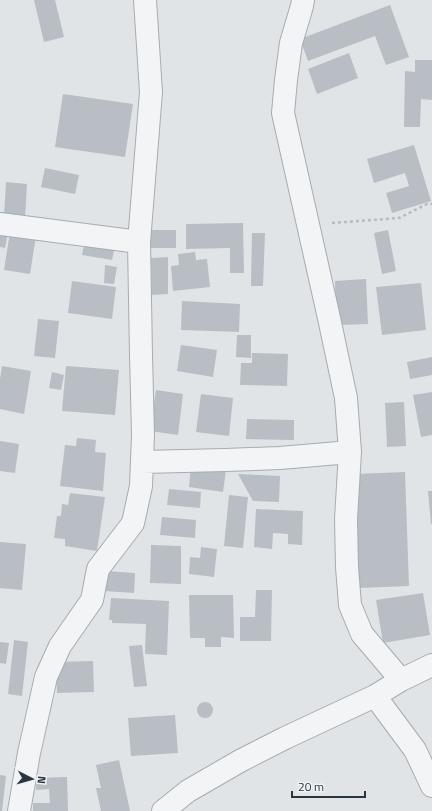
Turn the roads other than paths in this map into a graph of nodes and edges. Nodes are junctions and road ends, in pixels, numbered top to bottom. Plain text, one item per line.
1 (145, 0) edge
2 (302, 0) edge
3 (0, 224) edge
4 (140, 242) junction
5 (350, 452) junction
6 (142, 462) junction
7 (432, 665) edge
8 (401, 680) junction
9 (375, 696) junction
10 (432, 786) edge
11 (19, 811) edge
12 (163, 811) edge

1 - 4 street
2 - 5 street
3 - 4 street
4 - 6 street
5 - 6 street
5 - 8 street
6 - 11 street
7 - 8 street
8 - 9 street
9 - 10 street
9 - 12 street

